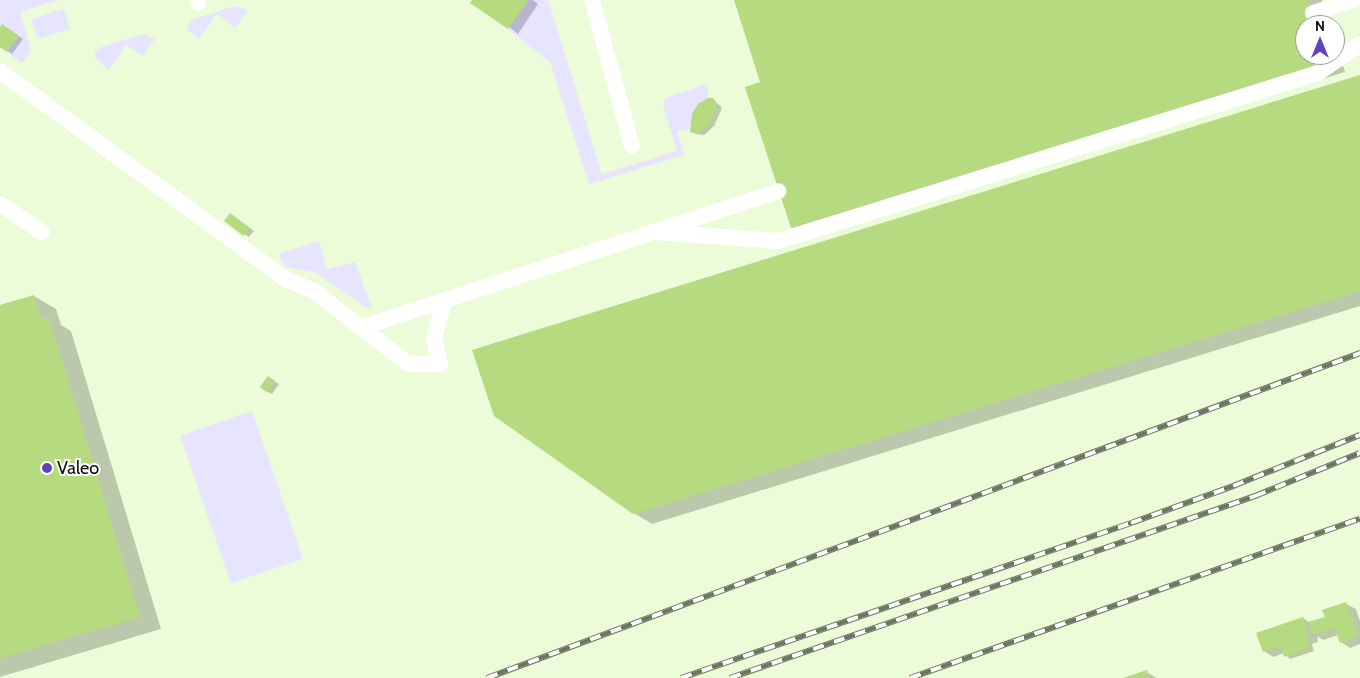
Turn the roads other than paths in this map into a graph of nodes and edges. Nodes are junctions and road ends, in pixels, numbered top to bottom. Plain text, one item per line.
1 (592, 0) edge
2 (1352, 0) edge
3 (1313, 13) dead end
4 (1360, 44) edge
5 (0, 71) edge
6 (632, 146) dead end
7 (778, 191) dead end
8 (0, 204) edge
9 (42, 232) dead end
10 (654, 232) junction
11 (444, 302) junction
12 (363, 328) junction

1 - 6 lane
2 - 3 lane
4 - 10 lane
5 - 12 lane
7 - 10 lane
8 - 9 lane
10 - 11 lane
11 - 12 lane
11 - 12 lane

